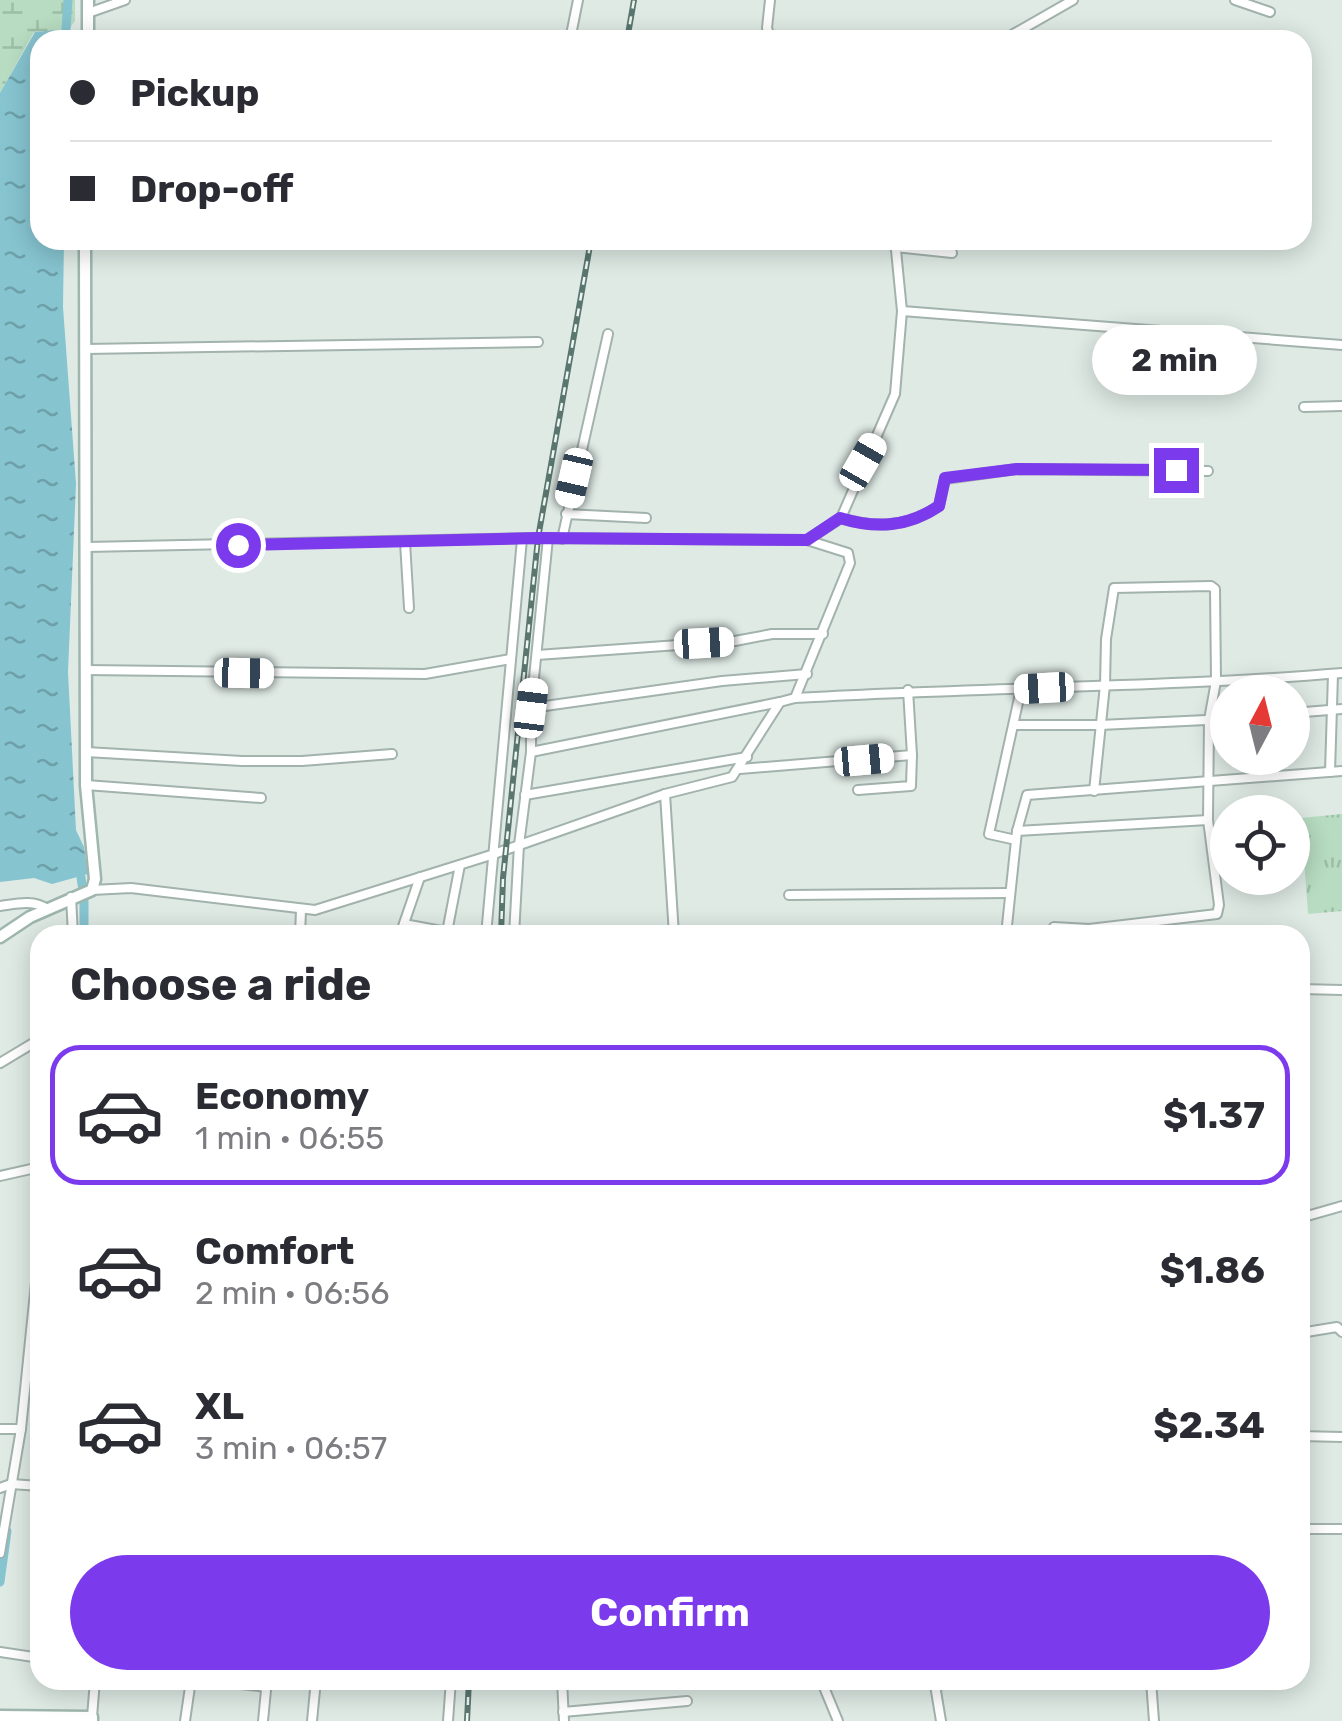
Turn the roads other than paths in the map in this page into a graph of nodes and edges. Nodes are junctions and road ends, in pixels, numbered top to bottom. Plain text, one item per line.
1 (125, 0) edge
2 (578, 0) edge
3 (770, 0) edge
4 (1073, 0) edge
5 (1234, 0) edge
6 (88, 6) edge
7 (1270, 12) dead end
8 (572, 30) edge
9 (768, 30) edge
10 (1021, 30) edge
11 (85, 250) edge
12 (896, 250) edge
13 (933, 250) edge
14 (952, 253) dead end
15 (902, 310) junction
16 (608, 334) dead end
17 (538, 342) dead end
18 (1342, 344) edge
19 (85, 349) junction
20 (1342, 406) edge
21 (1304, 407) dead end
22 (1208, 471) dead end
23 (566, 514) junction
24 (612, 516) junction
25 (646, 518) dead end
26 (840, 518) junction
27 (548, 538) junction
28 (522, 539) junction
29 (562, 539) junction
30 (611, 540) junction
31 (807, 540) junction
32 (404, 542) junction
33 (86, 547) junction
34 (408, 608) dead end
35 (823, 634) junction
36 (537, 656) junction
37 (511, 659) junction
38 (86, 670) junction
39 (807, 674) junction
40 (1338, 674) edge
41 (1216, 675) edge
42 (1310, 676) edge
43 (1210, 681) edge
44 (1105, 685) junction
45 (1021, 689) junction
46 (908, 690) junction
47 (795, 698) junction
48 (780, 702) junction
49 (531, 708) junction
50 (1337, 710) edge
51 (1310, 712) edge
52 (1210, 714) edge
53 (1209, 720) junction
54 (1014, 724) junction
55 (1100, 725) junction
56 (86, 752) junction
57 (530, 752) junction
58 (392, 754) dead end
59 (912, 755) junction
60 (747, 757) junction
61 (740, 769) junction
62 (1342, 771) edge
63 (1330, 772) junction
64 (1210, 782) junction
65 (86, 785) junction
66 (858, 790) dead end
67 (1094, 791) junction
68 (665, 794) junction
69 (526, 796) junction
70 (262, 798) dead end
71 (1208, 820) junction
72 (1016, 835) junction
73 (519, 844) junction
74 (490, 855) junction
75 (460, 864) junction
76 (420, 877) junction
77 (92, 890) junction
78 (1009, 893) junction
79 (789, 895) dead end
80 (71, 898) junction
81 (0, 906) edge
82 (47, 909) junction
83 (302, 910) junction
84 (404, 924) joint
85 (72, 925) edge
86 (301, 925) edge
87 (409, 925) edge
88 (448, 925) edge
89 (486, 925) edge
90 (515, 925) edge
91 (673, 925) edge
92 (1007, 925) edge
93 (1123, 925) edge
94 (0, 937) edge
95 (1310, 990) edge
96 (1342, 990) edge
97 (30, 1044) edge
98 (0, 1062) edge
99 (30, 1169) edge
100 (0, 1176) edge
101 (1342, 1206) edge
102 (1310, 1215) edge
103 (1310, 1331) edge
104 (1342, 1332) edge
105 (30, 1344) edge
106 (26, 1384) junction
107 (30, 1385) edge
108 (0, 1429) edge
109 (21, 1429) junction
110 (1310, 1436) edge
111 (1342, 1438) edge
112 (11, 1484) junction
113 (30, 1485) edge
114 (0, 1488) edge
115 (1310, 1529) edge
116 (1342, 1529) edge
117 (0, 1553) edge
118 (0, 1652) edge
119 (30, 1656) edge
120 (94, 1690) edge
121 (190, 1690) edge
122 (266, 1690) edge
123 (315, 1690) edge
124 (450, 1690) edge
125 (563, 1690) edge
126 (825, 1690) edge
127 (936, 1690) edge
128 (1152, 1690) edge
129 (687, 1701) dead end
130 (0, 1716) edge
131 (564, 1717) edge
132 (92, 1719) edge
133 (186, 1721) edge
134 (263, 1721) edge
135 (312, 1721) edge
136 (448, 1721) edge
137 (838, 1721) edge
138 (940, 1721) edge
139 (1154, 1721) edge

1 - 6 street
2 - 8 street
3 - 9 street
4 - 10 street
5 - 7 street
11 - 19 street
12 - 15 street
13 - 14 street
15 - 18 street
15 - 26 street
16 - 23 street
17 - 19 street
19 - 33 street
20 - 21 street
22 - 26 street
23 - 24 street
23 - 29 street
24 - 25 street
24 - 30 street
26 - 31 street
27 - 28 street
27 - 29 street
27 - 36 street
28 - 32 street
28 - 37 street
29 - 30 street
30 - 31 street
31 - 35 street
32 - 33 street
32 - 34 street
33 - 38 street
35 - 36 street
35 - 39 street
36 - 49 street
37 - 38 street
37 - 74 street
38 - 56 street
39 - 47 street
39 - 49 street
40 - 42 street
40 - 50 street
41 - 44 street
43 - 44 street
44 - 45 street
44 - 55 street
45 - 46 street
45 - 54 street
46 - 47 street
46 - 59 street
47 - 48 street
48 - 57 street
48 - 60 street
49 - 57 street
50 - 51 street
50 - 63 street
52 - 53 street
53 - 55 street
53 - 64 street
54 - 55 street
54 - 72 street
55 - 67 street
56 - 58 street
56 - 65 street
57 - 69 street
59 - 61 street
59 - 66 street
60 - 61 street
60 - 69 street
61 - 68 street
62 - 63 street
63 - 64 street
64 - 67 street
64 - 71 street
65 - 70 street
65 - 77 street
67 - 72 street
68 - 73 street
68 - 91 street
69 - 73 street
71 - 72 street
71 - 93 street
72 - 78 street
73 - 74 street
73 - 90 street
74 - 75 street
74 - 89 street
75 - 76 street
75 - 88 street
76 - 83 street
76 - 84 street
77 - 80 street
77 - 83 street
78 - 79 street
78 - 92 street
80 - 82 street
80 - 85 street
81 - 82 street
82 - 94 street
83 - 86 street
84 - 87 street
95 - 96 street
97 - 98 street
99 - 100 street
101 - 102 street
103 - 104 street
105 - 106 street
106 - 107 street
106 - 109 street
108 - 109 street
109 - 112 street
110 - 111 street
112 - 113 street
112 - 114 street
112 - 117 street
115 - 116 street
118 - 119 street
120 - 132 street
121 - 133 street
122 - 134 street
123 - 135 street
124 - 136 street
125 - 131 street
126 - 137 street
127 - 138 street
128 - 139 street
129 - 131 street
130 - 132 street

